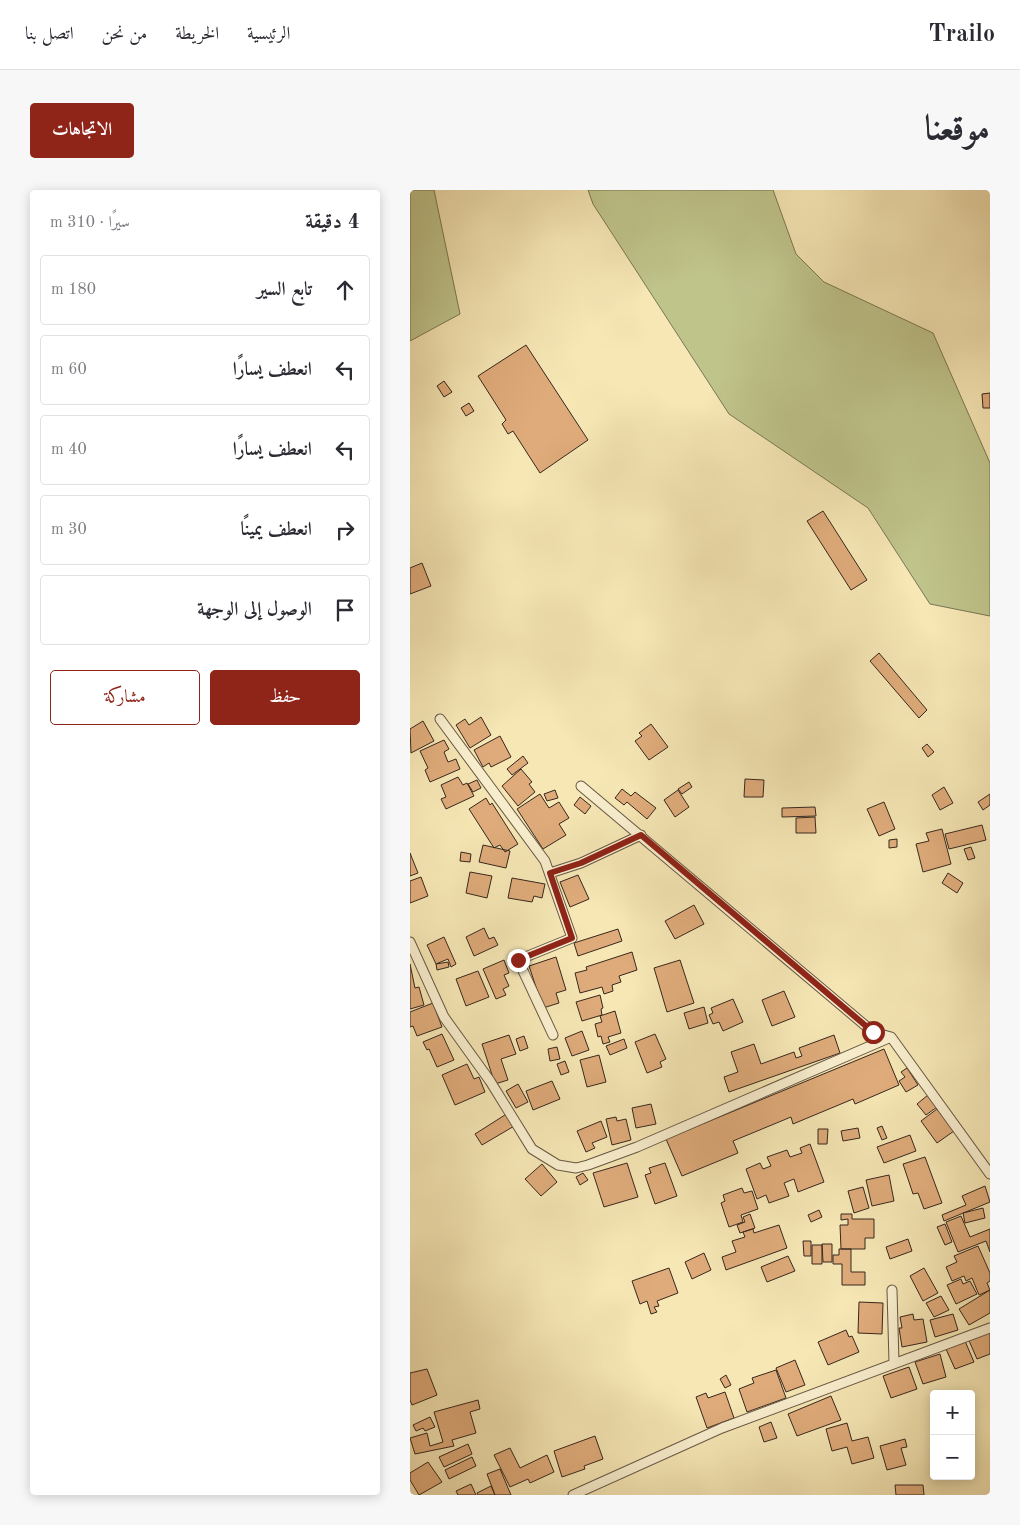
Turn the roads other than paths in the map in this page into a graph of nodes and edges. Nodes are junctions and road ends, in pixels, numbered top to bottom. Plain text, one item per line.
1 (440, 719) dead end
2 (581, 786) dead end
3 (641, 835) junction
4 (550, 873) junction
5 (410, 942) edge
6 (553, 1035) dead end
7 (891, 1037) junction
8 (990, 1174) edge
9 (892, 1290) dead end
10 (990, 1328) edge
11 (894, 1364) junction
12 (573, 1495) edge

1 - 4 street
2 - 3 street
3 - 4 street
3 - 7 street
4 - 6 street
5 - 7 street
7 - 8 street
9 - 11 street
10 - 11 street
11 - 12 street

